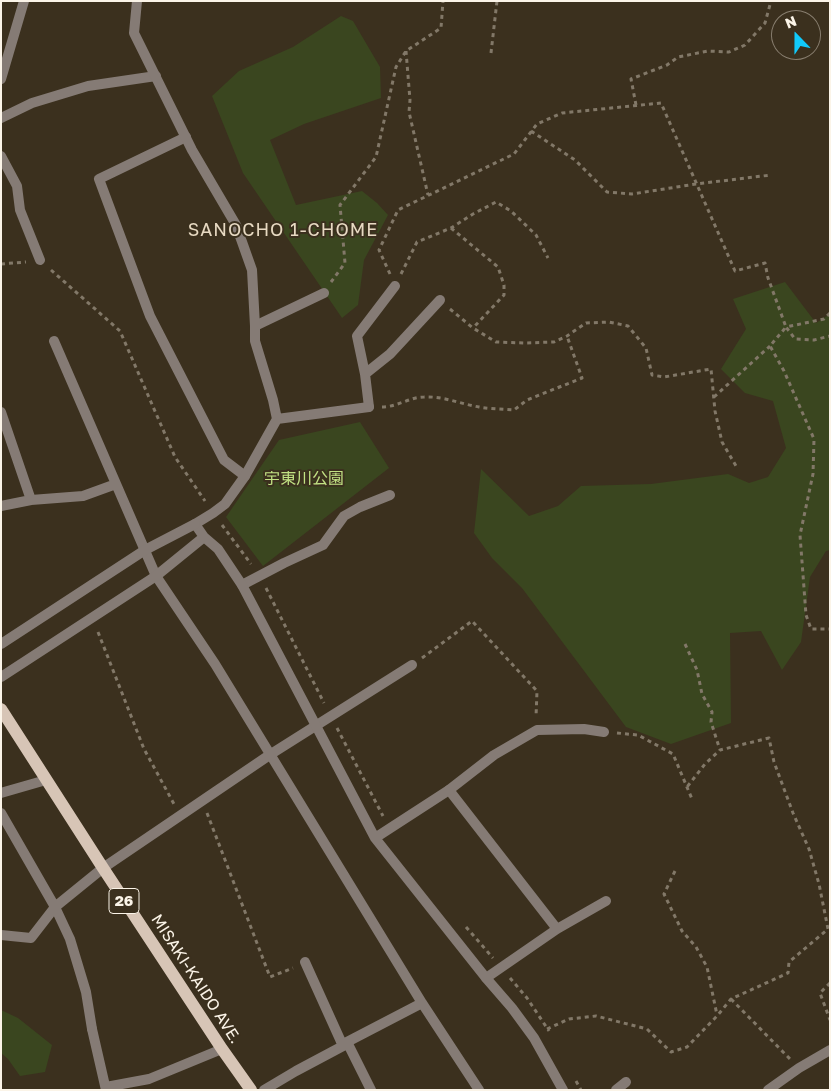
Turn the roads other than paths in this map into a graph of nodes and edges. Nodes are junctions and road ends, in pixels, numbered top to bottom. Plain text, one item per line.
1 (24, 1) edge
2 (137, 1) edge
3 (156, 76) junction
4 (1, 79) edge
5 (1, 118) edge
6 (186, 137) junction
7 (1, 156) edge
8 (40, 260) road end
9 (395, 286) road end
10 (324, 293) road end
11 (440, 300) road end
12 (255, 326) junction
13 (54, 341) dead end
14 (365, 374) junction
15 (1, 412) edge
16 (277, 419) junction
17 (245, 476) junction
18 (116, 484) junction
19 (390, 495) dead end
20 (30, 500) junction
21 (1, 506) edge
22 (196, 524) junction
23 (204, 537) junction
24 (145, 550) junction
25 (156, 576) junction
26 (242, 585) junction
27 (1, 644) edge
28 (412, 665) road end
29 (1, 678) edge
30 (1, 709) edge
31 (316, 726) junction
32 (604, 732) road end
33 (271, 754) junction
34 (46, 780) junction
35 (449, 790) junction
36 (1, 793) edge
37 (1, 813) edge
38 (375, 838) junction
39 (103, 868) junction
40 (606, 901) dead end
41 (55, 907) junction
42 (557, 929) junction
43 (1, 935) edge
44 (305, 962) road end
45 (486, 978) junction
46 (422, 1003) junction
47 (345, 1044) junction
48 (222, 1049) junction
49 (830, 1050) edge
50 (626, 1082) dead end
51 (106, 1088) edge
52 (251, 1090) edge
53 (264, 1090) edge
54 (371, 1090) edge
55 (479, 1090) edge
56 (563, 1090) edge
57 (616, 1090) edge
58 (768, 1090) edge

1 - 4 street
2 - 3 street
3 - 5 street
3 - 6 street
6 - 12 street
6 - 17 street
7 - 8 street
9 - 14 street
10 - 12 street
11 - 14 street
12 - 16 street
13 - 18 street
14 - 16 street
15 - 20 street
16 - 17 street
17 - 22 street
18 - 20 street
18 - 24 street
19 - 26 street
20 - 21 street
22 - 23 street
22 - 24 street
23 - 25 street
23 - 26 street
24 - 25 street
24 - 27 street
25 - 29 street
25 - 33 street
26 - 31 street
28 - 31 street
30 - 34 main road, MISAKI-KAIDO AVE. / 26
31 - 33 street
31 - 38 street
32 - 35 street
33 - 39 street
33 - 46 street
34 - 36 street
34 - 39 main road, MISAKI-KAIDO AVE. / 26
35 - 38 street
35 - 42 street
37 - 41 street
38 - 45 street
39 - 41 street
39 - 48 main road, MISAKI-KAIDO AVE. / 26
40 - 42 street
41 - 43 street
41 - 51 street
42 - 45 street
44 - 47 street
45 - 56 street
46 - 47 street
46 - 55 street
47 - 53 street
47 - 54 street
48 - 51 street
48 - 52 main road, MISAKI-KAIDO AVE. / 26
49 - 58 street
50 - 57 street

